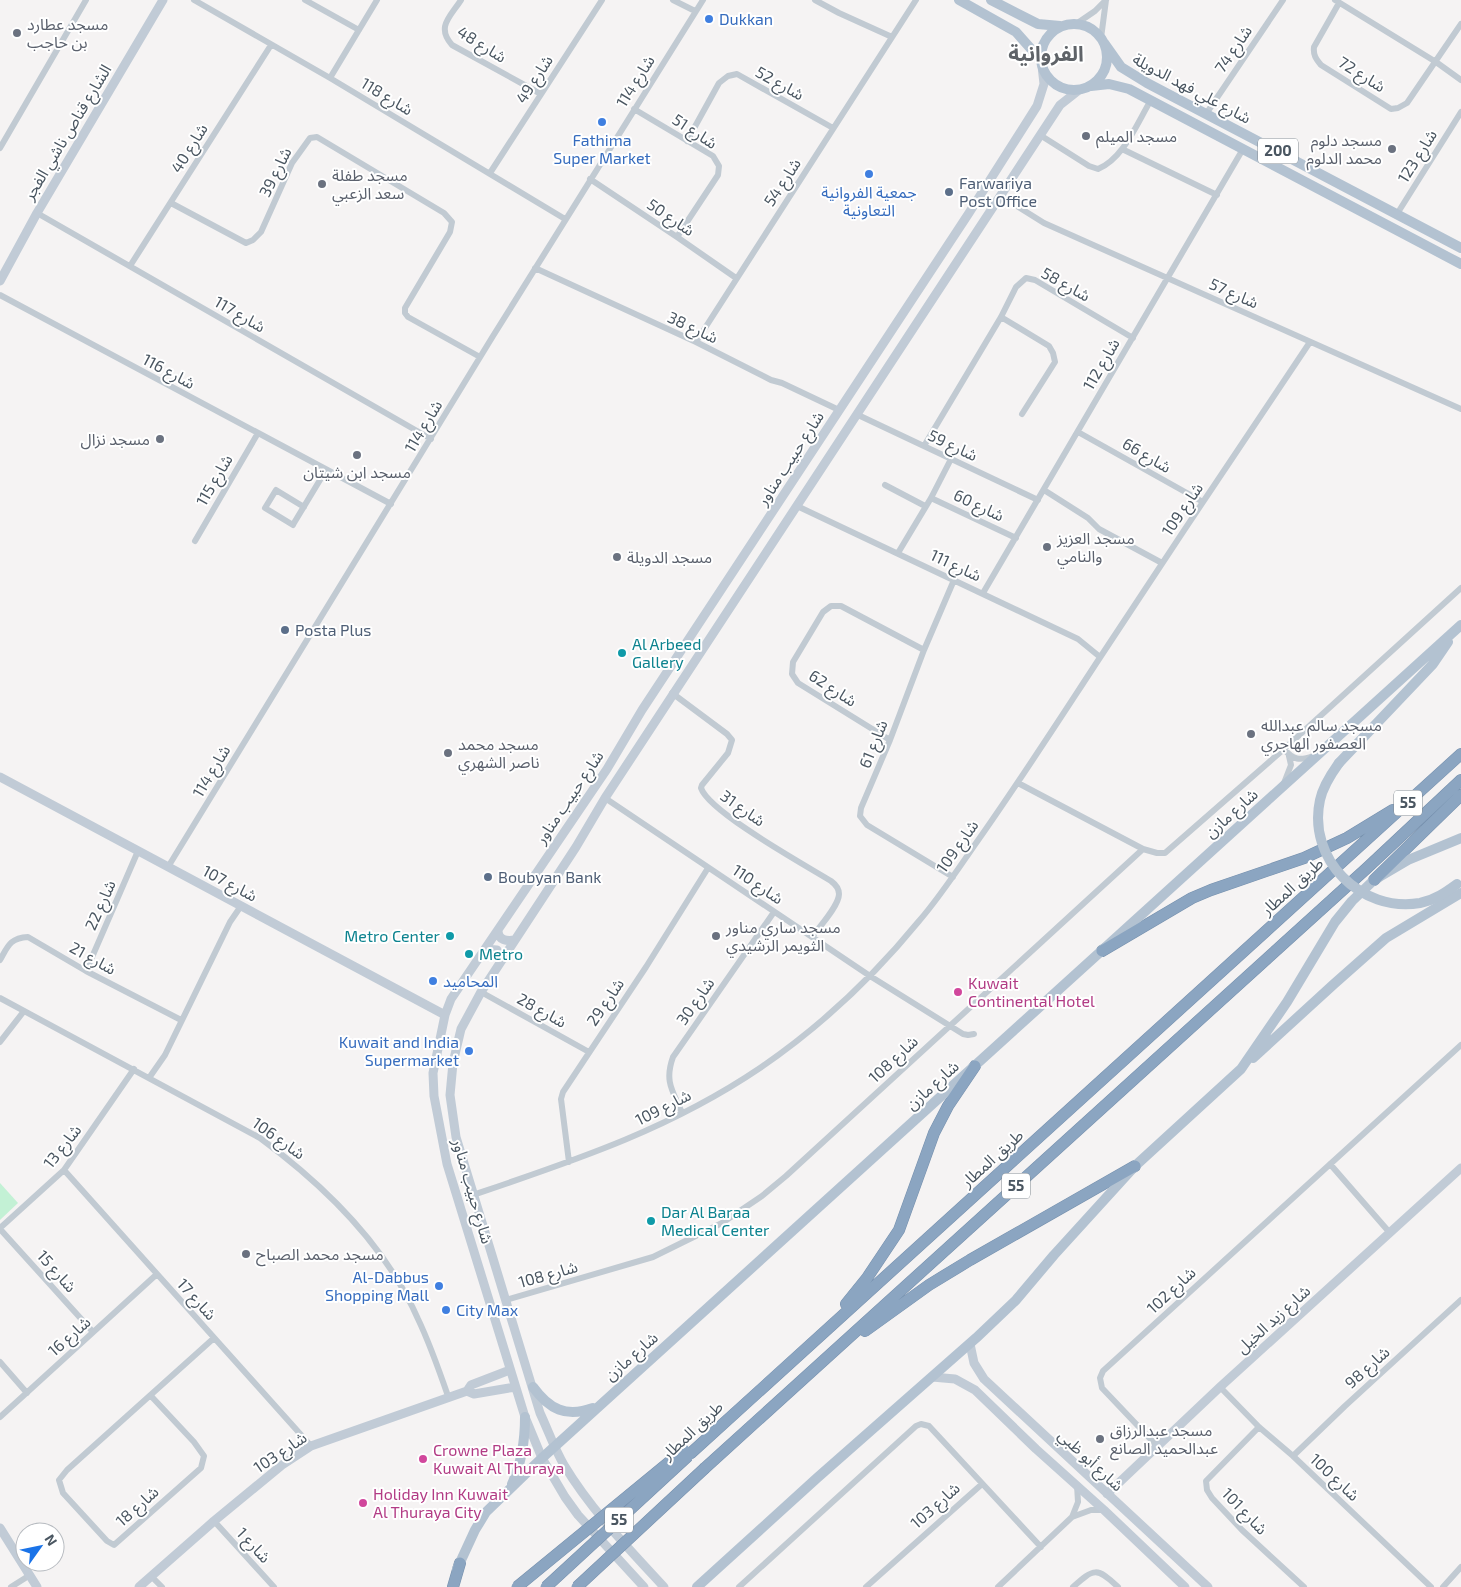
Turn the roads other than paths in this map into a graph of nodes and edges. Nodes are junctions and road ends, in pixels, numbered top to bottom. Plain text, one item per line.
1 (86, 0) edge
2 (162, 0) edge
3 (194, 0) edge
4 (305, 0) edge
5 (378, 0) edge
6 (461, 0) edge
7 (602, 0) edge
8 (673, 0) edge
9 (703, 0) edge
10 (815, 0) edge
11 (916, 0) edge
12 (959, 0) edge
13 (991, 0) edge
14 (1106, 0) edge
15 (1283, 0) edge
16 (1337, 1) edge
17 (696, 11) junction
18 (1076, 24) junction
19 (1461, 24) edge
20 (1060, 26) junction
21 (359, 30) junction
22 (892, 37) junction
23 (1102, 40) junction
24 (271, 45) junction
25 (1041, 62) junction
26 (1436, 62) junction
27 (330, 78) junction
28 (1461, 80) edge
29 (1147, 83) junction
30 (1091, 86) junction
31 (1079, 90) junction
32 (541, 94) junction
33 (1147, 98) junction
34 (634, 109) junction
35 (1461, 112) edge
36 (1206, 114) junction
37 (833, 128) junction
38 (1018, 134) junction
39 (1037, 138) junction
40 (687, 141) junction
41 (0, 148) edge
42 (1122, 149) junction
43 (1243, 149) junction
44 (490, 173) junction
45 (590, 179) junction
46 (1217, 194) junction
47 (1000, 196) junction
48 (171, 203) junction
49 (37, 213) junction
50 (1397, 214) junction
51 (565, 219) junction
52 (677, 237) junction
53 (1461, 248) edge
54 (1461, 264) edge
55 (130, 266) junction
56 (535, 268) junction
57 (736, 278) junction
58 (1167, 279) junction
59 (0, 281) edge
60 (0, 295) edge
61 (1001, 317) junction
62 (891, 331) junction
63 (1133, 338) junction
64 (696, 342) junction
65 (904, 342) junction
66 (1310, 342) junction
67 (480, 357) junction
68 (1461, 409) edge
69 (839, 410) junction
70 (856, 414) junction
71 (1022, 414) dead end
72 (1078, 432) junction
73 (258, 433) junction
74 (430, 439) junction
75 (924, 446) junction
76 (950, 459) junction
77 (326, 470) junction
78 (885, 485) dead end
79 (1044, 490) junction
80 (931, 498) junction
81 (1038, 500) junction
82 (1203, 502) junction
83 (391, 504) junction
84 (304, 506) junction
85 (796, 506) junction
86 (925, 506) junction
87 (1016, 538) junction
88 (195, 541) dead end
89 (898, 553) junction
90 (1162, 563) junction
91 (954, 580) junction
92 (1461, 588) edge
93 (721, 590) junction
94 (983, 593) junction
95 (738, 594) junction
96 (1459, 627) edge
97 (924, 650) junction
98 (1100, 657) junction
99 (672, 693) junction
100 (890, 740) junction
101 (1284, 750) junction
102 (1320, 752) junction
103 (616, 753) junction
104 (1461, 754) edge
105 (1289, 756) junction
106 (628, 763) junction
107 (0, 777) edge
108 (1461, 780) edge
109 (1018, 783) junction
110 (1282, 786) junction
111 (1461, 795) edge
112 (605, 798) junction
113 (1413, 798) junction
114 (1461, 838) edge
115 (1143, 849) junction
116 (138, 851) junction
117 (168, 867) junction
118 (708, 868) junction
119 (953, 877) junction
120 (1374, 880) junction
121 (1460, 886) edge
122 (241, 906) junction
123 (774, 912) junction
124 (498, 930) junction
125 (812, 937) junction
126 (515, 940) junction
127 (485, 949) junction
128 (1102, 951) junction
129 (503, 959) junction
130 (0, 960) edge
131 (86, 971) junction
132 (870, 976) junction
133 (481, 992) junction
134 (0, 998) edge
135 (24, 1011) junction
136 (446, 1015) junction
137 (181, 1020) junction
138 (950, 1025) junction
139 (974, 1034) dead end
140 (0, 1042) edge
141 (1461, 1044) edge
142 (589, 1052) junction
143 (975, 1066) junction
144 (134, 1069) junction
145 (1241, 1069) junction
146 (149, 1078) junction
147 (682, 1114) junction
148 (569, 1162) junction
149 (1330, 1164) junction
150 (1135, 1166) junction
151 (1461, 1168) edge
152 (64, 1170) junction
153 (473, 1195) junction
154 (0, 1229) edge
155 (1390, 1234) junction
156 (488, 1238) junction
157 (472, 1242) junction
158 (493, 1255) junction
159 (478, 1260) junction
160 (157, 1274) junction
161 (506, 1300) junction
162 (1461, 1300) edge
163 (94, 1332) junction
164 (824, 1332) junction
165 (214, 1338) junction
166 (970, 1344) junction
167 (0, 1362) edge
168 (819, 1364) junction
169 (510, 1370) junction
170 (932, 1377) junction
171 (515, 1387) junction
172 (533, 1387) junction
173 (1220, 1387) junction
174 (467, 1391) junction
175 (27, 1392) junction
176 (151, 1396) junction
177 (448, 1396) junction
178 (608, 1397) junction
179 (0, 1417) edge
180 (525, 1417) junction
181 (1259, 1427) junction
182 (1044, 1437) junction
183 (310, 1446) junction
184 (1157, 1446) junction
185 (554, 1447) junction
186 (1036, 1449) junction
187 (688, 1451) junction
188 (1293, 1456) junction
189 (542, 1458) junction
190 (982, 1484) junction
191 (1077, 1485) junction
192 (509, 1490) junction
193 (1107, 1494) junction
194 (1104, 1510) junction
195 (1072, 1517) junction
196 (214, 1521) junction
197 (0, 1528) edge
198 (1041, 1547) junction
199 (460, 1564) junction
200 (1461, 1567) edge
201 (715, 1570) junction
202 (30, 1575) junction
203 (151, 1576) junction
204 (11, 1587) edge
205 (37, 1587) edge
206 (139, 1587) edge
207 (162, 1587) edge
208 (274, 1587) edge
209 (449, 1587) edge
210 (453, 1587) edge
211 (517, 1587) edge
212 (546, 1587) edge
213 (577, 1587) edge
214 (644, 1587) edge
215 (664, 1587) edge
216 (697, 1587) edge
217 (709, 1587) edge
218 (739, 1587) edge
219 (866, 1587) edge
220 (998, 1587) edge
221 (1073, 1587) edge
222 (1118, 1587) edge
223 (1186, 1587) edge
224 (1208, 1587) edge
225 (1304, 1587) edge
226 (1431, 1587) edge
227 (1443, 1587) edge

1 - 41 street
2 - 49 street, الشارع قناص ناشي الفجر
3 - 24 street, شارع 118
4 - 21 street
5 - 21 street
6 - 32 street, شارع 48
7 - 32 street, شارع 49
8 - 17 street
9 - 17 street, شارع 114
10 - 22 street
11 - 22 street, شارع 54
12 - 25 main road
13 - 20 main road
14 - 18 street
14 - 23 street
15 - 36 street, شارع 74
16 - 26 street, شارع 72
16 - 26 street, شارع 72
17 - 34 street, شارع 114
18 - 20 main road
18 - 23 main road, 200
19 - 26 street, شارع 72
20 - 25 main road
21 - 27 street
22 - 37 street, شارع 54
23 - 29 main road, شارع علي فهد الدويلة / 200
23 - 30 main road
24 - 27 street, شارع 118
24 - 48 street, شارع 40
25 - 31 main road
25 - 38 street, شارع حبيب مناور
26 - 28 street, شارع 72
27 - 44 street, شارع 118
29 - 33 main road
29 - 36 main road, شارع علي فهد الدويلة / 200
30 - 31 main road, 200
30 - 33 main road, شارع علي فهد الدويلة / 200
31 - 39 street, شارع حبيب مناور
32 - 44 street, شارع 49
33 - 42 street
33 - 43 main road, شارع علي فهد الدويلة / 200
34 - 40 street, شارع 51
34 - 45 street, شارع 114
35 - 50 street, شارع 123
36 - 50 main road, شارع علي فهد الدويلة / 200
37 - 40 street, شارع 52
37 - 57 street, شارع 54
38 - 39 street
38 - 62 street, شارع حبيب مناور
39 - 42 street
39 - 47 street, شارع حبيب مناور
40 - 52 street, شارع 51
42 - 46 street
43 - 46 street, شارع 112
43 - 54 main road, شارع علي فهد الدويلة / 200
44 - 51 street, شارع 118
45 - 51 street, شارع 114
45 - 52 street, شارع 50
46 - 58 street, شارع 112
47 - 58 street, شارع 57
47 - 65 street, شارع حبيب مناور
48 - 55 street, شارع 40
48 - 67 street, شارع 39
49 - 55 street, شارع 117
49 - 59 street, الشارع قناص ناشي الفجر
50 - 53 main road, شارع علي فهد الدويلة / 200
51 - 56 street, شارع 114
52 - 57 street, شارع 50
55 - 74 street, شارع 117
56 - 64 street, شارع 38
56 - 67 street, شارع 114
57 - 64 street, شارع 54
58 - 63 street, شارع 112
58 - 66 street, شارع 57
60 - 73 street, شارع 116
61 - 63 street, شارع 58
61 - 71 street
61 - 75 street, شارع 58
62 - 65 street
62 - 69 street, شارع حبيب مناور
63 - 72 street, شارع 112
64 - 69 street, شارع 38
65 - 70 street, شارع حبيب مناور
66 - 68 street, شارع 57
66 - 82 street, شارع 109
67 - 74 street, شارع 114
69 - 93 street, شارع حبيب مناور
70 - 75 street, شارع 59
70 - 85 street, شارع حبيب مناور
72 - 79 street, شارع 112
72 - 82 street, شارع 66
73 - 77 street, شارع 116
73 - 88 street, شارع 115
74 - 83 street, شارع 114
75 - 76 street, شارع 59
76 - 80 street, شارع 60
76 - 81 street, شارع 59
77 - 83 street, شارع 116
77 - 84 street
78 - 86 street
79 - 81 street, شارع 112
79 - 90 street
80 - 86 street, شارع 60
80 - 87 street, شارع 60
81 - 87 street, شارع 112
82 - 90 street, شارع 109
83 - 117 street, شارع 114
84 - 84 street
85 - 89 street, شارع 111
85 - 95 street, شارع حبيب مناور
86 - 89 street, شارع 60
87 - 94 street, شارع 112
89 - 91 street, شارع 111
90 - 98 street, شارع 109
91 - 94 street, شارع 111
91 - 97 street, شارع 61
92 - 101 street
93 - 95 street
93 - 103 street, شارع حبيب مناور
94 - 98 street, شارع 111
95 - 99 street, شارع حبيب مناور
96 - 102 main road, شارع مازن
96 - 121 main road, bridge
97 - 100 street, شارع 61
97 - 100 street, شارع 62
98 - 109 street, شارع 109
99 - 106 street, شارع حبيب مناور
99 - 125 street, شارع 31
100 - 119 street, شارع 61
101 - 105 street
101 - 115 street
102 - 105 street
102 - 110 main road, شارع مازن
103 - 106 street
103 - 124 street, شارع حبيب مناور
104 - 113 highway, طريق المطار / 55
105 - 110 street
106 - 112 street, شارع حبيب مناور
107 - 116 street, شارع 107
108 - 168 highway, 55
109 - 115 street
109 - 119 street, شارع 109
110 - 128 main road, شارع مازن
111 - 120 highway
112 - 118 street, شارع 110
112 - 126 street, شارع حبيب مناور
113 - 128 highway
113 - 164 highway, طريق المطار / 55
114 - 120 main road
115 - 138 street, شارع 108
116 - 117 street, شارع 107
116 - 131 street, شارع 22
117 - 122 street, شارع 107
118 - 123 street, شارع 110
118 - 142 street, شارع 29
119 - 132 street, شارع 109
120 - 145 main road
121 - 145 main road
122 - 136 street, شارع 107
122 - 137 street
123 - 125 street, شارع 110
123 - 147 street, شارع 30
124 - 126 street
124 - 127 street, شارع حبيب مناور
125 - 132 street, شارع 110
126 - 129 street, شارع حبيب مناور
127 - 129 street
127 - 136 street, شارع حبيب مناور
128 - 143 main road, شارع مازن
129 - 133 street, شارع حبيب مناور
130 - 131 street, شارع 21
131 - 137 street, شارع 21
132 - 138 street, شارع 110
132 - 147 street, شارع 109
133 - 142 street, شارع 28
133 - 153 street, شارع حبيب مناور
134 - 135 street, شارع 106
135 - 140 street
135 - 144 street, شارع 106
136 - 157 street, شارع حبيب مناور
137 - 146 street
138 - 139 street, شارع 110
138 - 161 street, شارع 108
141 - 149 street, شارع 102
142 - 148 street, شارع 29
143 - 164 highway
143 - 178 main road, شارع مازن
144 - 146 street, شارع 106
144 - 152 street, شارع 13
145 - 150 main road
146 - 177 street, شارع 106
147 - 148 street, شارع 109
148 - 153 street, شارع 109
149 - 155 street
149 - 184 street, شارع 102
150 - 166 main road
150 - 168 highway
151 - 155 street, شارع زيد الخيل
152 - 154 street, شارع 13
152 - 160 street, شارع 17
153 - 156 street, شارع حبيب مناور
154 - 163 street, شارع 15
155 - 173 street, شارع زيد الخيل
156 - 157 street
156 - 158 street, شارع حبيب مناور
157 - 159 street, شارع حبيب مناور
158 - 159 street
158 - 161 street, شارع حبيب مناور
159 - 169 street, شارع حبيب مناور
160 - 163 street, شارع 16
160 - 165 street, شارع 17
161 - 172 street, شارع حبيب مناور
162 - 188 street, شارع 98
163 - 175 street, شارع 16
164 - 187 highway, طريق المطار / 55
165 - 176 street, شارع 18
165 - 183 street, شارع 17
166 - 170 main road
166 - 182 street, شارع أبو ظبي
167 - 175 street
168 - 213 highway, 55, bridge
169 - 171 street, شارع حبيب مناور
169 - 174 street, شارع 103
170 - 186 street, شارع أبو ظبي
170 - 201 main road
171 - 174 street, شارع 103
171 - 180 street, شارع حبيب مناور
172 - 178 main road
172 - 185 street, شارع حبيب مناور
173 - 181 street, شارع 100
173 - 184 street, شارع زيد الخيل
174 - 177 street, شارع 103
175 - 179 street, شارع 16
176 - 176 street, شارع 18
177 - 183 street, شارع 103
178 - 185 main road, شارع مازن
180 - 189 street, شارع حبيب مناور
180 - 192 main road
181 - 188 street, شارع 100
181 - 225 street, شارع 101
182 - 186 street
182 - 193 street, شارع أبو ظبي
183 - 196 street, شارع 103
184 - 193 street, شارع زيد الخيل
185 - 189 main road, شارع مازن
185 - 215 street, شارع حبيب مناور
186 - 191 street, شارع أبو ظبي
187 - 211 highway, bridge
187 - 212 highway, طريق المطار / 55, bridge
188 - 226 street, شارع 100
189 - 192 main road, شارع مازن
189 - 214 street, شارع حبيب مناور
190 - 198 street, شارع 103
190 - 218 street
190 - 219 street, شارع 103
191 - 194 street, شارع أبو ظبي
191 - 195 street
192 - 199 main road, شارع مازن
193 - 224 street, شارع أبو ظبي
194 - 195 street
194 - 223 street, شارع أبو ظبي
195 - 198 street
196 - 203 street, شارع 103
196 - 208 street, شارع 1
197 - 202 street
198 - 220 street
199 - 209 main road, شارع مازن
199 - 210 highway
200 - 227 street
201 - 216 main road
201 - 217 main road
202 - 204 street
202 - 205 street
203 - 206 street, شارع 103
203 - 207 street
221 - 222 street

